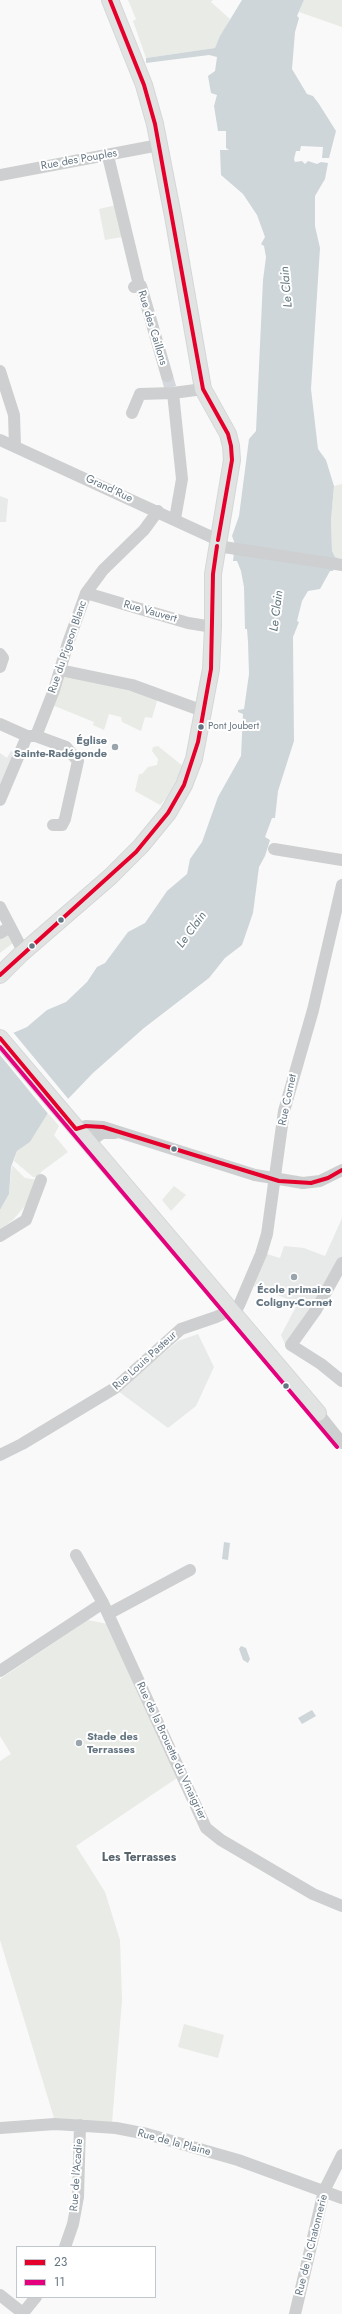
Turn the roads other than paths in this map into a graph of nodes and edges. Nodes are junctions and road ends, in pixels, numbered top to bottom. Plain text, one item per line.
1 (110, 0) edge
2 (159, 145) junction
3 (108, 156) junction
4 (0, 171) edge
5 (0, 371) edge
6 (167, 376) tunnel mouth
7 (203, 388) junction
8 (172, 392) junction
9 (132, 413) dead end
10 (0, 440) edge
11 (15, 446) junction
12 (158, 511) junction
13 (174, 519) junction
14 (223, 545) junction
15 (342, 566) edge
16 (86, 593) junction
17 (213, 627) junction
18 (0, 654) edge
19 (0, 667) edge
20 (60, 670) junction
21 (203, 711) junction
22 (0, 724) edge
23 (32, 736) junction
24 (0, 800) edge
25 (53, 825) dead end
26 (274, 849) dead end
27 (342, 860) edge
28 (342, 885) edge
29 (0, 906) edge
30 (5, 930) edge
31 (22, 952) junction
32 (0, 964) edge
33 (0, 975) edge
34 (0, 1038) edge
35 (72, 1124) junction
36 (124, 1133) junction
37 (89, 1142) junction
38 (342, 1170) edge
39 (41, 1180) dead end
40 (0, 1236) edge
41 (342, 1263) edge
42 (231, 1310) junction
43 (342, 1382) edge
44 (318, 1413) joint
45 (342, 1443) edge
46 (0, 1455) edge
47 (76, 1555) dead end
48 (190, 1570) dead end
49 (106, 1609) junction
50 (0, 1671) edge
51 (342, 1906) edge
52 (80, 2125) junction
53 (0, 2128) edge
54 (342, 2155) edge
55 (324, 2192) junction
56 (342, 2198) edge
57 (66, 2246) edge
58 (1, 2295) edge
59 (35, 2298) edge
60 (23, 2314) edge
61 (295, 2314) edge

1 - 2 main road
2 - 3 street, Rue des Pouples
2 - 7 main road
3 - 4 street, Rue des Pouples
3 - 6 street, Rue des Caillons
5 - 11 street
7 - 8 street
7 - 14 main road
8 - 9 street
8 - 13 street
10 - 11 street, Grand'Rue
11 - 12 street, Grand'Rue
12 - 13 street, Grand'Rue
12 - 16 street, Rue du Pigeon Blanc
13 - 14 street, Grand'Rue
14 - 15 street
14 - 17 main road
16 - 17 street, Rue Vauvert
16 - 20 street, Rue du Pigeon Blanc
17 - 21 main road
18 - 19 street
20 - 21 street
20 - 23 street, Rue du Pigeon Blanc
21 - 31 main road
22 - 23 street
23 - 24 street, Rue du Pigeon Blanc
23 - 25 street
26 - 27 street
28 - 42 street, Rue Cornet
29 - 30 street
30 - 31 street
31 - 32 main road
31 - 33 main road
34 - 35 main road
35 - 36 street
35 - 37 main road
36 - 37 street
36 - 38 street, bridge
37 - 42 main road
39 - 40 street
41 - 43 street
42 - 44 main road
42 - 46 street, Rue Louis Pasteur
44 - 45 street
47 - 49 street, Rue de la Brouette du Vinaigrier
48 - 49 street
49 - 50 street
49 - 51 street, Rue de la Brouette du Vinaigrier
52 - 53 street, Rue de la Plaine
52 - 55 street, Rue de la Plaine
52 - 57 street, Rue de l'Acadie
54 - 55 street, Rue de la Chatonnerie
55 - 56 street, Rue de la Plaine
55 - 61 street, Rue de la Chatonnerie
58 - 60 street
59 - 60 street

